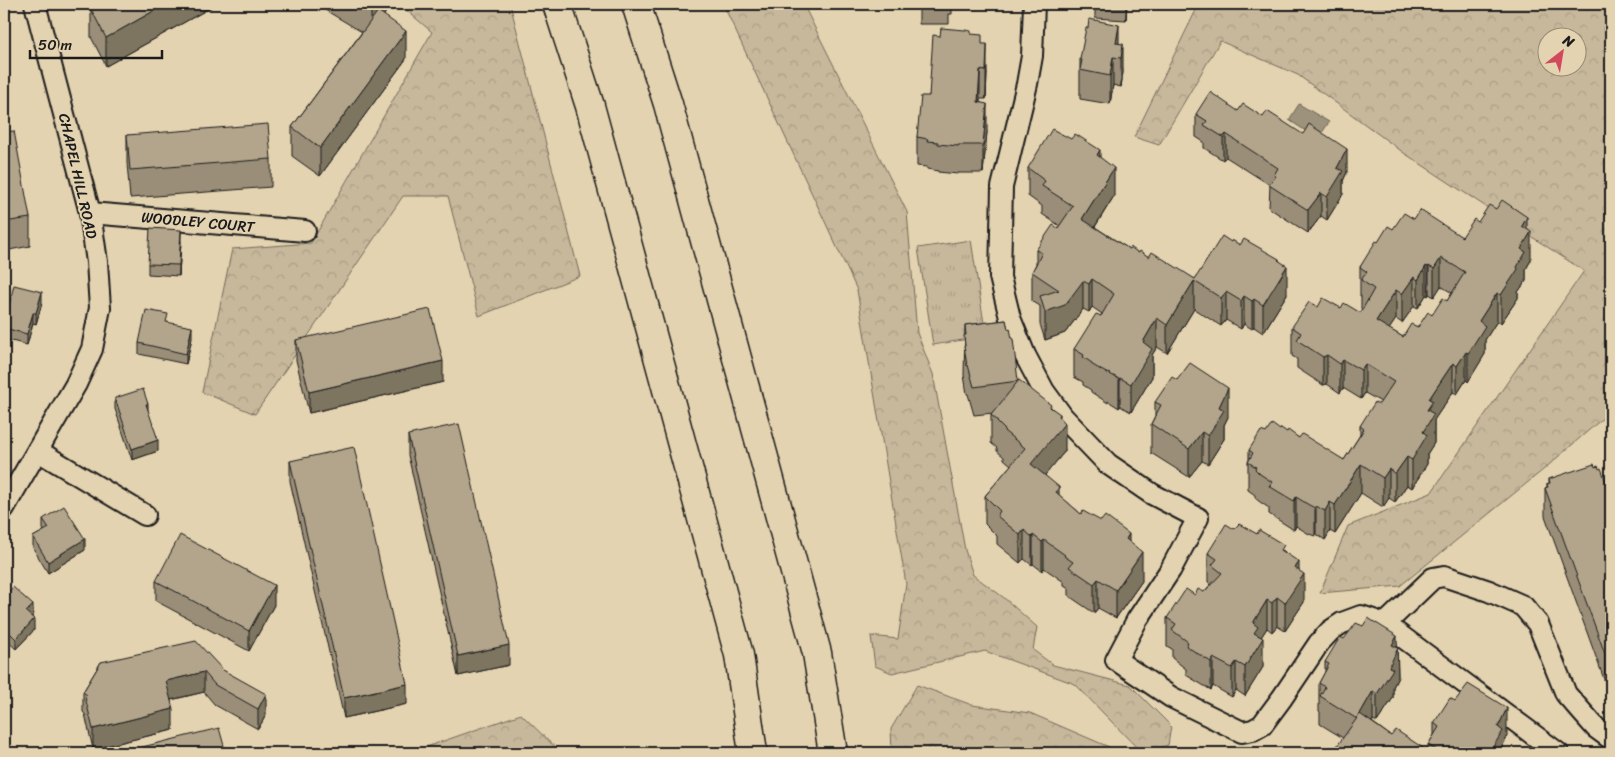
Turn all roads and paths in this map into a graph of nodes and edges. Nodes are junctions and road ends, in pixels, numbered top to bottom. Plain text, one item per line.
1 (35, 4) edge
2 (557, 4) edge
3 (636, 4) edge
4 (1034, 4) edge
5 (90, 213) junction
6 (305, 231) dead end
7 (38, 451) junction
8 (4, 508) edge
9 (145, 515) dead end
10 (1385, 624) junction
11 (1611, 739) edge
12 (753, 753) edge
13 (833, 753) edge
14 (1558, 753) edge

1 - 5 street, CHAPEL HILL ROAD
2 - 12 highway
3 - 13 highway
4 - 10 street
5 - 6 street, WOODLEY COURT
5 - 7 street, CHAPEL HILL ROAD
7 - 8 street, CHAPEL HILL ROAD
7 - 9 street
10 - 11 street
10 - 14 street

